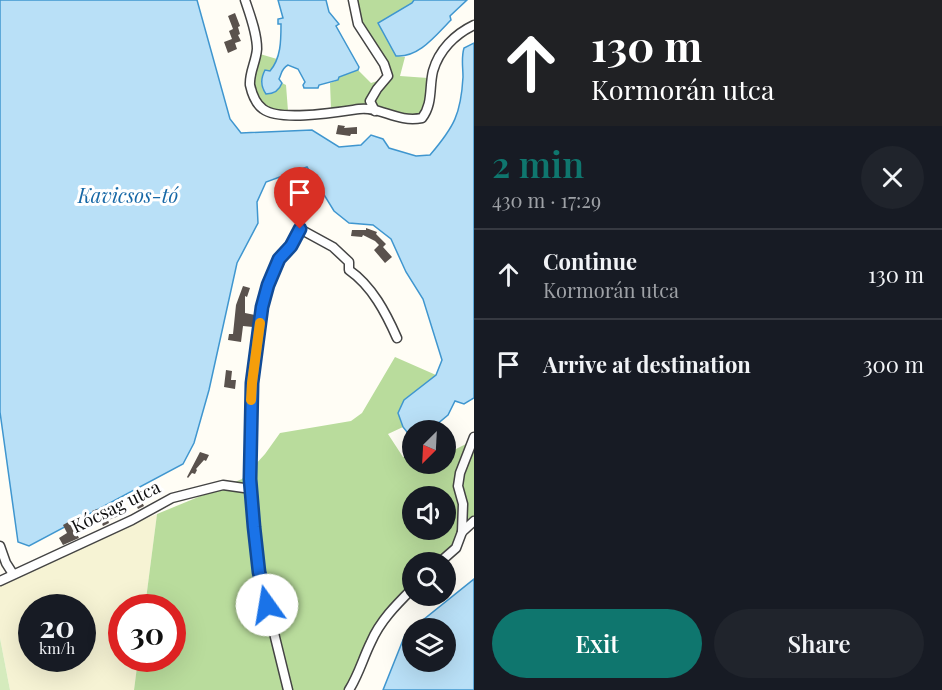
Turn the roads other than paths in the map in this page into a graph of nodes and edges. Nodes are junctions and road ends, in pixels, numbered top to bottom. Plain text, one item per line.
1 (245, 0) edge
2 (355, 2) edge
3 (474, 25) edge
4 (375, 111) junction
5 (397, 338) dead end
6 (474, 437) edge
7 (252, 489) junction
8 (474, 521) edge
9 (462, 532) junction
10 (0, 546) edge
11 (451, 552) edge
12 (13, 574) junction
13 (0, 581) edge
14 (402, 599) edge
15 (288, 690) edge
16 (349, 690) edge

1 - 4 street
2 - 4 street
3 - 4 street
5 - 7 street
6 - 9 street
7 - 12 street, Kócsag utca
7 - 15 street
8 - 9 street
9 - 11 street
10 - 12 street
12 - 13 street, Kócsag utca
14 - 16 street

